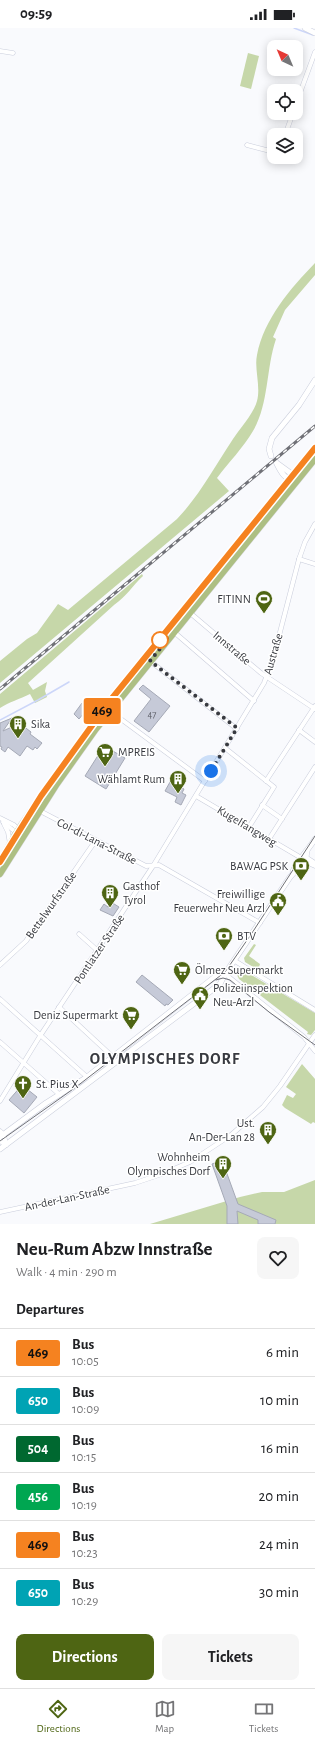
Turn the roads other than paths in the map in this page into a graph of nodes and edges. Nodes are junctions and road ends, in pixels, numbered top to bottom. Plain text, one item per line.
1 (304, 28) edge
2 (315, 33) edge
3 (0, 51) edge
4 (315, 52) edge
5 (13, 53) dead end
6 (303, 85) edge
7 (247, 144) dead end
8 (267, 150) edge
9 (315, 380) edge
10 (315, 448) edge
11 (271, 456) dead end
12 (315, 459) edge
13 (291, 478) junction
14 (296, 482) junction
15 (315, 524) edge
16 (299, 559) junction
17 (315, 564) edge
18 (190, 612) junction
19 (174, 632) junction
20 (150, 661) junction
21 (267, 677) junction
22 (254, 701) junction
23 (314, 708) edge
24 (110, 711) junction
25 (237, 728) junction
26 (299, 730) junction
27 (86, 738) junction
28 (315, 742) edge
29 (225, 748) junction
30 (315, 767) edge
31 (205, 781) junction
32 (266, 781) junction
33 (196, 796) junction
34 (262, 805) junction
35 (40, 811) junction
36 (282, 819) junction
37 (1, 820) edge
38 (249, 827) junction
39 (18, 831) junction
40 (24, 836) junction
41 (269, 839) junction
42 (315, 839) edge
43 (96, 840) junction
44 (10, 844) junction
45 (302, 858) junction
46 (0, 862) edge
47 (315, 863) edge
48 (153, 866) junction
49 (315, 866) edge
50 (0, 874) edge
51 (260, 923) junction
52 (79, 934) dead end
53 (98, 951) junction
54 (235, 961) junction
55 (0, 965) edge
56 (225, 974) junction
57 (0, 999) edge
58 (59, 1007) junction
59 (315, 1010) edge
60 (315, 1035) edge
61 (40, 1036) junction
62 (0, 1042) edge
63 (309, 1043) junction
64 (315, 1051) edge
65 (113, 1056) junction
66 (24, 1063) junction
67 (87, 1077) junction
68 (60, 1095) junction
69 (0, 1101) edge
70 (1, 1134) edge
71 (0, 1141) edge
72 (6, 1145) junction
73 (0, 1149) edge
74 (0, 1212) edge

1 - 2 street
3 - 5 street
4 - 6 street
7 - 8 street
9 - 11 street
10 - 13 main road
12 - 14 main road
13 - 14 street
13 - 27 main road
14 - 18 main road
15 - 16 street, Austraße
16 - 17 street
16 - 21 street, Austraße
18 - 19 main road
18 - 21 street, Innstraße
19 - 20 main road
19 - 22 street
20 - 24 main road
20 - 25 street
21 - 22 street, Austraße
21 - 23 street, Innstraße
22 - 25 street, Austraße
23 - 26 street
24 - 27 main road
24 - 31 street
25 - 29 street, Austraße
26 - 28 street
26 - 32 street
27 - 35 main road
27 - 39 main road
29 - 31 street, Austraße
29 - 32 street
30 - 36 street
31 - 33 street, Austraße
32 - 34 street
33 - 38 street, Kugelfangweg
33 - 48 street, Pontlatzer Straße
34 - 36 street
34 - 38 street
35 - 40 main road
35 - 43 street, Col-di-Lana-Straße
36 - 41 street
37 - 39 street
37 - 44 street
38 - 41 street, Kugelfangweg
39 - 40 street
39 - 44 main road
40 - 50 main road
41 - 45 street, Kugelfangweg
42 - 45 street
43 - 48 street, Col-di-Lana-Straße
43 - 55 street, Bettelwurfstraße
44 - 46 main road
45 - 47 street, Kugelfangweg
45 - 49 street, Kugelfangweg
45 - 51 street
48 - 51 street, Col-di-Lana-Straße
48 - 53 street, Pontlatzer Straße
51 - 54 street
52 - 53 street
53 - 58 street, Pontlatzer Straße
54 - 56 street
54 - 59 street
56 - 63 street
56 - 65 street
56 - 72 street
57 - 61 street
58 - 61 street, Pontlatzer Straße
58 - 65 street
60 - 63 street, An-der-Lan-Straße
61 - 66 street, Pontlatzer Straße
61 - 67 street
62 - 66 street
63 - 64 street
63 - 74 street, An-der-Lan-Straße
65 - 67 street
66 - 68 street
66 - 69 street, Pontlatzer Straße
67 - 68 street
68 - 70 street
70 - 72 street
71 - 72 street
72 - 73 street

